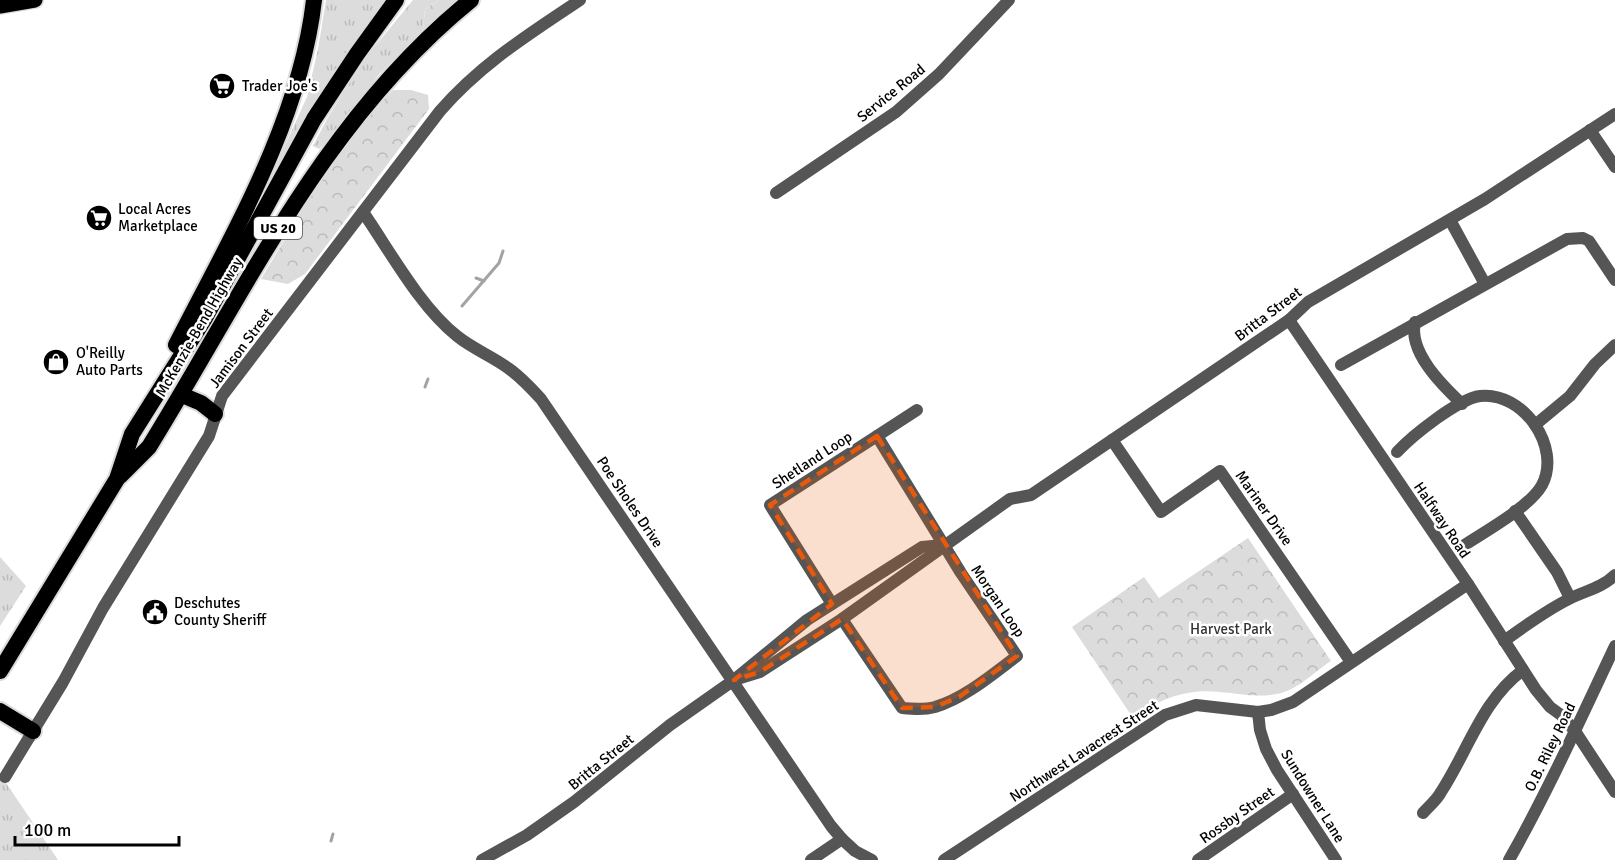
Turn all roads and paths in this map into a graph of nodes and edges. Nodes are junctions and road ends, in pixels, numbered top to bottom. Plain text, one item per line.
1 (35, 0) edge
2 (314, 0) edge
3 (396, 0) edge
4 (471, 0) edge
5 (580, 0) edge
6 (1009, 0) edge
7 (0, 6) edge
8 (1615, 114) edge
9 (1590, 130) junction
10 (1615, 167) edge
11 (776, 193) dead end
12 (363, 212) junction
13 (1450, 220) junction
14 (1615, 280) edge
15 (1485, 284) junction
16 (1289, 320) junction
17 (1415, 322) junction
18 (1615, 345) edge
19 (1341, 364) dead end
20 (182, 395) junction
21 (1462, 404) junction
22 (917, 410) dead end
23 (215, 414) junction
24 (1534, 425) junction
25 (132, 435) junction
26 (877, 436) junction
27 (1112, 440) junction
28 (1397, 452) dead end
29 (117, 479) junction
30 (1515, 511) junction
31 (944, 544) junction
32 (1463, 546) dead end
33 (1615, 575) edge
34 (1468, 584) junction
35 (1570, 598) junction
36 (832, 604) junction
37 (842, 619) junction
38 (1504, 641) junction
39 (1615, 646) edge
40 (1351, 662) junction
41 (1523, 670) junction
42 (0, 671) edge
43 (734, 680) junction
44 (0, 711) edge
45 (1258, 712) junction
46 (33, 731) junction
47 (1575, 731) junction
48 (5, 777) dead end
49 (1615, 792) edge
50 (1293, 794) junction
51 (1423, 813) dead end
52 (842, 839) junction
53 (482, 860) edge
54 (810, 860) edge
55 (872, 860) edge
56 (947, 860) edge
57 (1198, 860) edge
58 (1336, 860) edge
59 (1509, 860) edge

1 - 7 main road
2 - 25 highway
3 - 25 highway, McKenzie-Bend Highway / US 20
4 - 20 highway, McKenzie-Bend Highway / US 20
5 - 12 street, Jamison Street
6 - 11 street, Service Road
8 - 9 street, Britta Street
9 - 10 street
9 - 13 street, Britta Street
12 - 23 street, Jamison Street
12 - 43 street, Poe Sholes Drive
13 - 15 street
13 - 16 street, Britta Street
14 - 15 street
15 - 17 street
16 - 27 street, Britta Street
16 - 34 street, Halfway Road
17 - 19 street
17 - 21 street
18 - 24 street
20 - 23 highway
20 - 29 highway, McKenzie-Bend Highway / US 20
21 - 24 street
21 - 28 street
22 - 26 street, Shetland Loop
23 - 46 street, Jamison Street
24 - 30 street
25 - 29 highway, McKenzie-Bend Highway / US 20
26 - 31 street
26 - 36 street, Shetland Loop
27 - 31 street, Britta Street
27 - 40 street, Mariner Drive
29 - 42 highway, McKenzie-Bend Highway / US 20
30 - 32 street
30 - 35 street
31 - 36 street, Britta Street
31 - 37 street, Britta Street
31 - 37 street, Morgan Loop
33 - 35 street
34 - 38 street, Halfway Road
34 - 40 street, Northwest Lavacrest Street
35 - 38 street
36 - 43 street, Britta Street
37 - 43 street, Britta Street
38 - 41 street, Halfway Road
39 - 47 street, O.B. Riley Road
40 - 45 street, Northwest Lavacrest Street
41 - 47 street, Halfway Road
41 - 51 street
43 - 52 street, Poe Sholes Drive
43 - 53 street, Britta Street
44 - 46 highway
45 - 50 street, Sundowner Lane
45 - 56 street, Northwest Lavacrest Street
46 - 48 street, Jamison Street
47 - 49 street, Halfway Road
47 - 59 street, O.B. Riley Road
50 - 57 street, Rossby Street
50 - 58 street, Sundowner Lane
52 - 54 street
52 - 55 street

